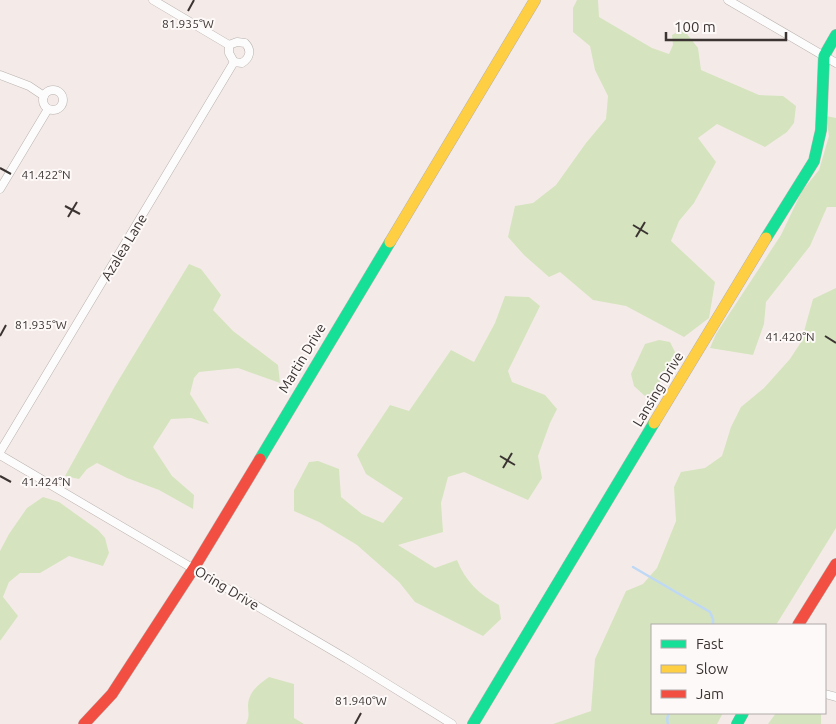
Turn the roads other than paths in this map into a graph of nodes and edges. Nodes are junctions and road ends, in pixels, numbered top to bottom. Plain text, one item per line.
1 (153, 0) edge
2 (535, 0) edge
3 (728, 0) edge
4 (836, 35) edge
5 (229, 45) junction
6 (824, 56) junction
7 (234, 62) junction
8 (836, 63) edge
9 (0, 75) edge
10 (44, 96) junction
11 (48, 109) junction
12 (0, 189) edge
13 (0, 454) edge
14 (836, 564) edge
15 (194, 568) junction
16 (799, 624) edge
17 (84, 724) edge
18 (452, 724) edge
19 (473, 724) edge

1 - 5 street
2 - 15 street, Martin Drive
3 - 6 street
4 - 6 street
5 - 7 street
5 - 7 street, Azalea Lane
6 - 8 street
6 - 19 street, Lansing Drive
7 - 13 street, Azalea Lane
9 - 10 street
10 - 11 street
10 - 11 street
11 - 12 street
13 - 15 street, Oring Drive
14 - 16 street
15 - 17 street, Martin Drive
15 - 18 street, Oring Drive

